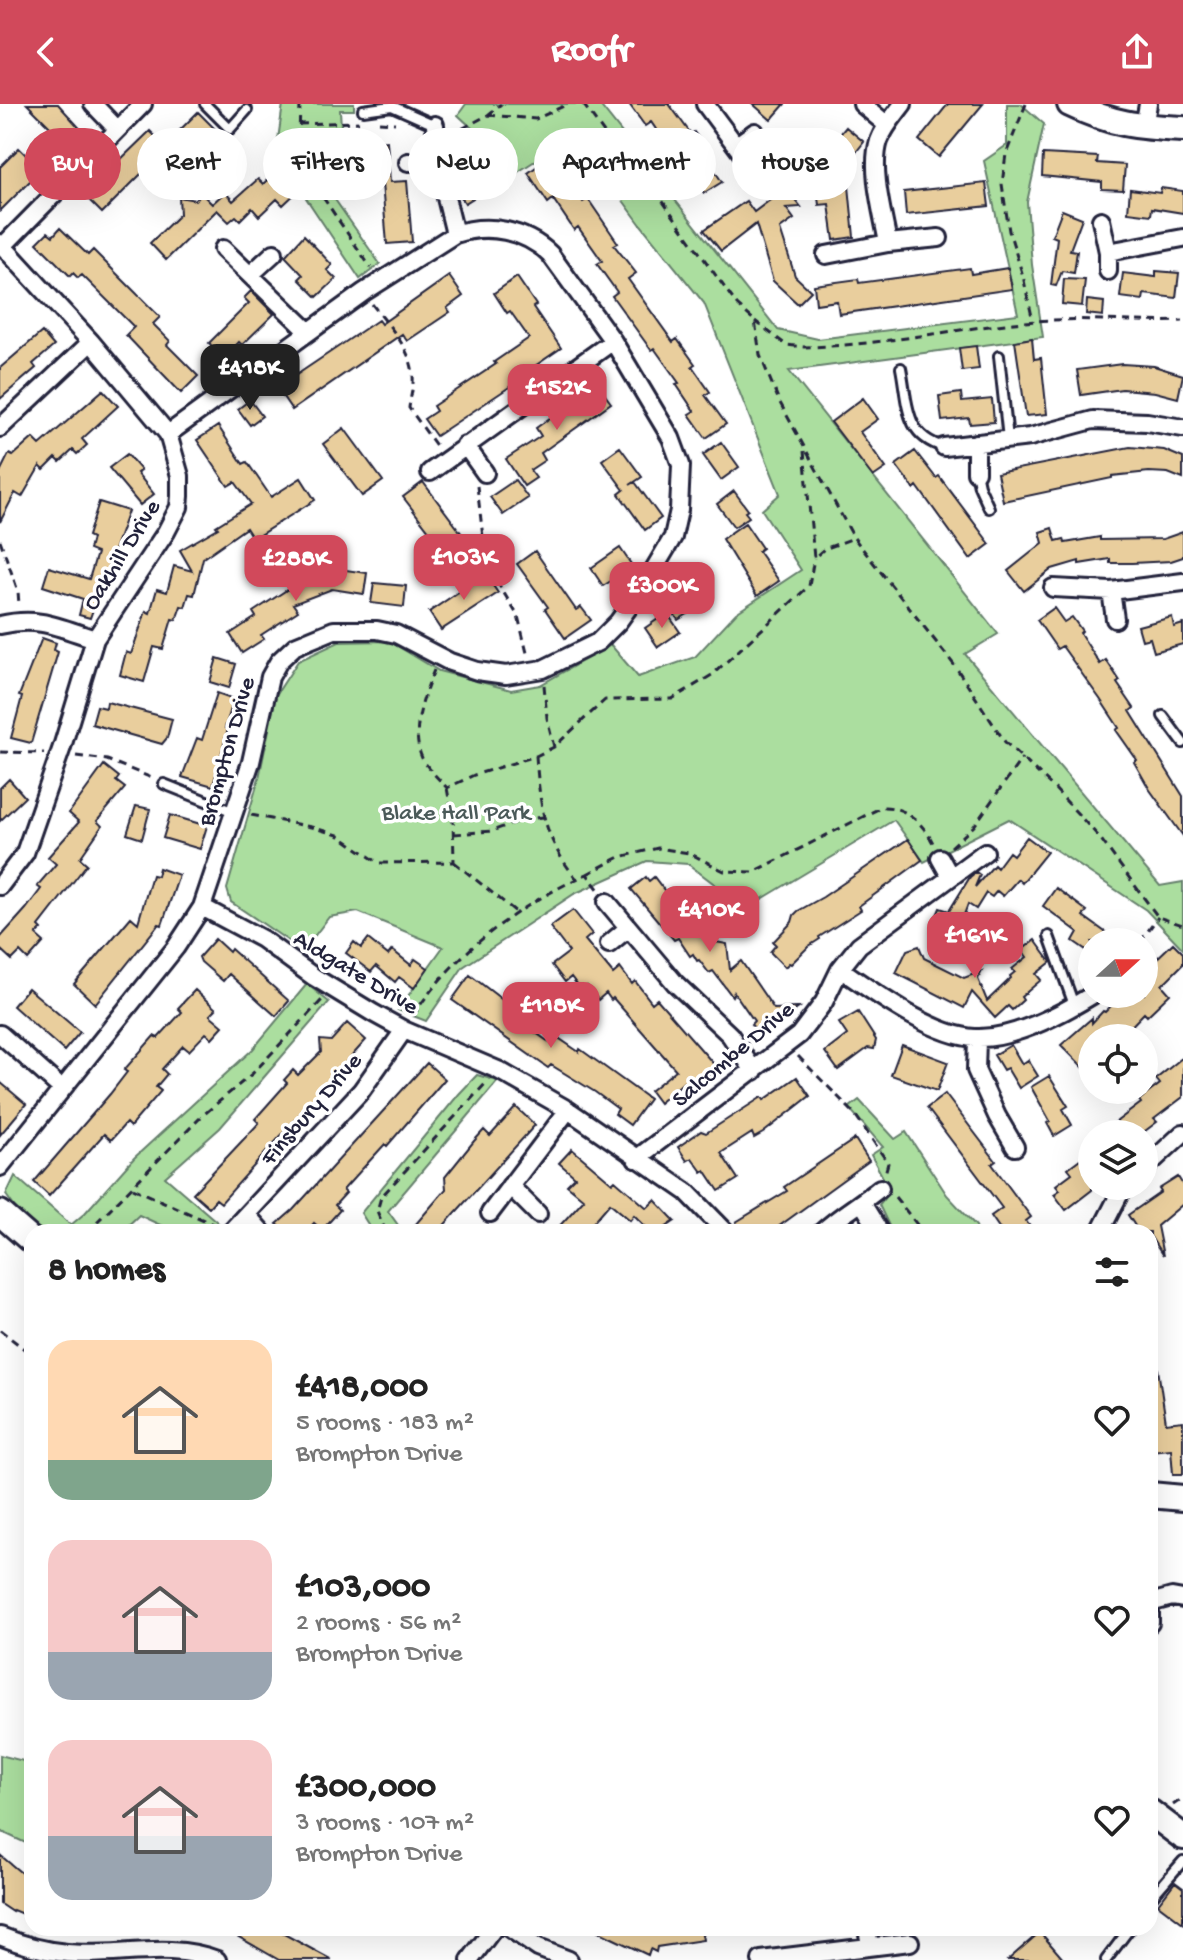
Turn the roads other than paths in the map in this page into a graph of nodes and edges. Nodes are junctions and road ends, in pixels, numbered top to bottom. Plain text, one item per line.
1 (93, 104) edge
2 (143, 104) edge
3 (205, 104) edge
4 (705, 104) edge
5 (862, 104) edge
6 (903, 104) edge
7 (1070, 104) edge
8 (247, 110) dead end
9 (363, 110) dead end
10 (1146, 116) edge
11 (887, 125) junction
12 (116, 128) edge
13 (118, 128) edge
14 (429, 128) edge
15 (1183, 129) edge
16 (732, 139) edge
17 (47, 200) edge
18 (447, 200) edge
19 (1101, 220) dead end
20 (455, 234) junction
21 (939, 238) dead end
22 (1183, 238) edge
23 (888, 243) junction
24 (2, 245) edge
25 (223, 249) dead end
26 (1108, 252) junction
27 (274, 253) dead end
28 (826, 255) dead end
29 (1108, 271) dead end
30 (250, 275) junction
31 (308, 331) junction
32 (613, 341) junction
33 (91, 342) junction
34 (999, 356) dead end
35 (901, 368) dead end
36 (0, 428) edge
37 (1183, 428) edge
38 (168, 434) junction
39 (1008, 439) junction
40 (976, 443) junction
41 (465, 445) junction
42 (944, 447) joint
43 (430, 472) dead end
44 (976, 472) joint
45 (485, 473) road end
46 (989, 508) dead end
47 (1183, 582) edge
48 (1053, 588) dead end
49 (1111, 591) junction
50 (1115, 619) dead end
51 (0, 625) edge
52 (95, 639) junction
53 (1163, 716) dead end
54 (1183, 743) edge
55 (164, 784) road end
56 (234, 812) junction
57 (985, 852) dead end
58 (940, 858) road end
59 (950, 876) junction
60 (0, 886) edge
61 (607, 902) road end
62 (202, 907) junction
63 (627, 929) junction
64 (1049, 936) dead end
65 (609, 944) dead end
66 (840, 969) junction
67 (1078, 1004) edge
68 (1074, 1006) junction
69 (404, 1030) junction
70 (0, 1034) edge
71 (977, 1039) junction
72 (754, 1071) junction
73 (62, 1089) junction
74 (568, 1110) junction
75 (1183, 1133) edge
76 (1015, 1147) dead end
77 (1158, 1156) edge
78 (636, 1159) junction
79 (0, 1167) edge
80 (510, 1186) junction
81 (880, 1188) road end
82 (1116, 1200) edge
83 (862, 1203) junction
84 (0, 1213) edge
85 (490, 1213) dead end
86 (538, 1214) dead end
87 (247, 1215) junction
88 (237, 1224) edge
89 (255, 1224) edge
90 (718, 1224) edge
91 (831, 1224) edge
92 (875, 1224) edge
93 (1104, 1224) edge
94 (24, 1234) edge
95 (1158, 1496) edge
96 (1183, 1498) edge
97 (1183, 1599) edge
98 (1158, 1601) edge
99 (1158, 1818) edge
100 (1183, 1837) edge
101 (1183, 1861) edge
102 (1158, 1890) edge
103 (0, 1936) edge
104 (488, 1936) edge
105 (521, 1936) edge
106 (868, 1936) edge
107 (1124, 1936) edge
108 (910, 1942) dead end
109 (870, 1946) junction
110 (217, 1960) edge
111 (470, 1960) edge
112 (569, 1960) edge
113 (761, 1960) edge
114 (1106, 1960) edge

1 - 12 street
2 - 13 street
3 - 8 lane
4 - 16 street
5 - 11 street
6 - 11 street
7 - 10 street
9 - 14 lane
10 - 15 street
11 - 23 street
17 - 24 street
18 - 20 street
19 - 26 street
20 - 31 street, Brompton Drive
20 - 32 street, Brompton Drive
21 - 23 street
22 - 26 street
23 - 28 street
24 - 33 street, Oakhill Drive
25 - 30 street
26 - 29 street
27 - 30 street
30 - 31 street
31 - 38 street, Brompton Drive
32 - 41 street
32 - 56 street, Brompton Drive
33 - 36 street
33 - 38 street, Oakhill Drive
34 - 39 lane
35 - 42 lane
37 - 39 street
38 - 52 street, Oakhill Drive
39 - 40 street
40 - 42 street
40 - 44 street
41 - 43 street
41 - 45 street
44 - 46 lane
47 - 49 street
48 - 49 street
49 - 50 street
51 - 52 street
52 - 60 street, Oakhill Drive
53 - 54 lane
55 - 56 lane
56 - 62 street, Brompton Drive
57 - 59 street, Salcombe Drive
58 - 59 street
59 - 66 street, Salcombe Drive
61 - 63 street
62 - 69 street, Aldgate Drive
62 - 73 street, Brompton Drive
63 - 65 street
63 - 72 street
64 - 68 lane
66 - 71 street
66 - 72 street, Salcombe Drive
67 - 68 street
68 - 71 street
69 - 74 street, Aldgate Drive
69 - 87 street, Finsbury Drive
70 - 73 street
71 - 76 street
72 - 78 street, Salcombe Drive
73 - 79 street, Brompton Drive
74 - 78 street, Aldgate Drive
74 - 80 street
75 - 77 street
78 - 90 street, Aldgate Drive
80 - 85 street
80 - 86 street
81 - 83 street
82 - 93 street
83 - 91 street
83 - 92 street
84 - 94 street
87 - 88 street, Finsbury Drive
87 - 89 street
95 - 96 street
97 - 98 street
99 - 100 street
101 - 102 lane
103 - 110 street
104 - 111 street
105 - 112 street
106 - 109 street
107 - 114 lane
108 - 109 street
109 - 113 street

